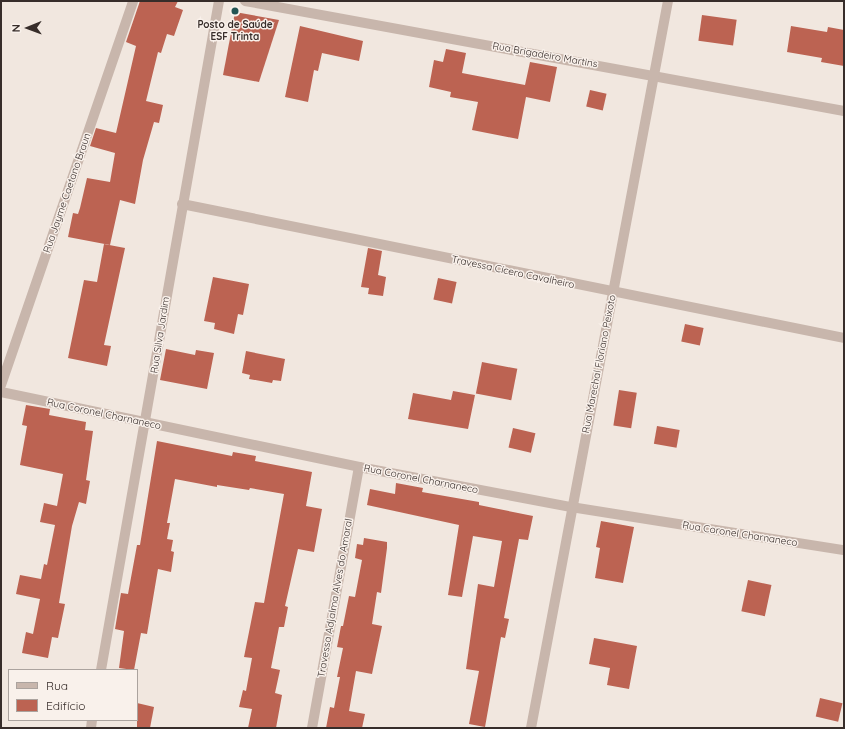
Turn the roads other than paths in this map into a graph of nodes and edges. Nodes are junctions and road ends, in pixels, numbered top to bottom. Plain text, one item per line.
1 (133, 1) edge
2 (219, 1) edge
3 (245, 1) edge
4 (668, 1) edge
5 (655, 75) junction
6 (844, 111) edge
7 (182, 204) junction
8 (613, 292) junction
9 (844, 338) edge
10 (1, 385) edge
11 (1, 392) edge
12 (145, 423) junction
13 (359, 467) junction
14 (571, 507) junction
15 (844, 550) edge
16 (101, 669) edge
17 (312, 728) edge
18 (531, 728) edge

1 - 10 street, Rua Jayme Caetano Braun
2 - 7 street, Rua Silva Jardim
3 - 5 street, Rua Brigadeiro Martins
4 - 5 street, Rua Marechal Floriano Peixoto
5 - 6 street, Rua Brigadeiro Martins
5 - 8 street, Rua Marechal Floriano Peixoto
7 - 8 street, Travessa Cícero Cavalheiro
7 - 12 street, Rua Silva Jardim
8 - 9 street, Travessa Cícero Cavalheiro
8 - 14 street, Rua Marechal Floriano Peixoto
11 - 12 street, Rua Coronel Charnaneco
12 - 13 street, Rua Coronel Charnaneco
12 - 16 street, Rua Silva Jardim
13 - 14 street, Rua Coronel Charnaneco
13 - 17 street, Travessa Adjalma Alves do Amaral
14 - 15 street, Rua Coronel Charnaneco
14 - 18 street, Rua Marechal Floriano Peixoto

